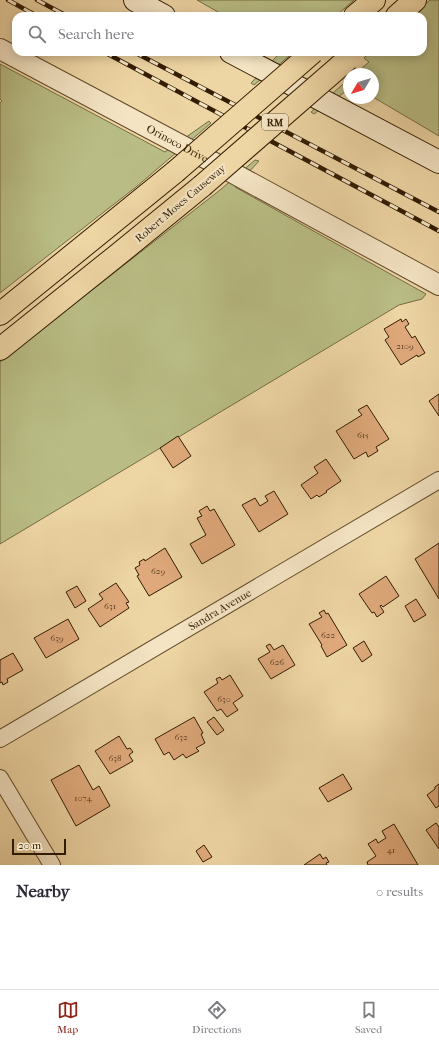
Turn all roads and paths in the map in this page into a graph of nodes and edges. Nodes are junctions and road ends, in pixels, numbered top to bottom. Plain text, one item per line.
1 (134, 0) edge
2 (374, 0) edge
3 (415, 0) edge
4 (156, 12) edge
5 (360, 12) edge
6 (402, 12) edge
7 (0, 49) edge
8 (12, 55) edge
9 (13, 56) edge
10 (239, 56) edge
11 (308, 56) edge
12 (351, 56) edge
13 (439, 162) edge
14 (439, 285) edge
15 (0, 314) edge
16 (0, 349) edge
17 (439, 480) edge
18 (0, 739) edge
19 (0, 778) edge
20 (52, 865) edge

1 - 4 main road
2 - 5 highway
3 - 6 highway
7 - 8 street, Orinoco Drive
9 - 14 street, Orinoco Drive
10 - 13 main road
11 - 15 highway, RM, bridge
12 - 16 highway, Robert Moses Causeway / RM, bridge
17 - 18 street, Sandra Avenue
19 - 20 street

